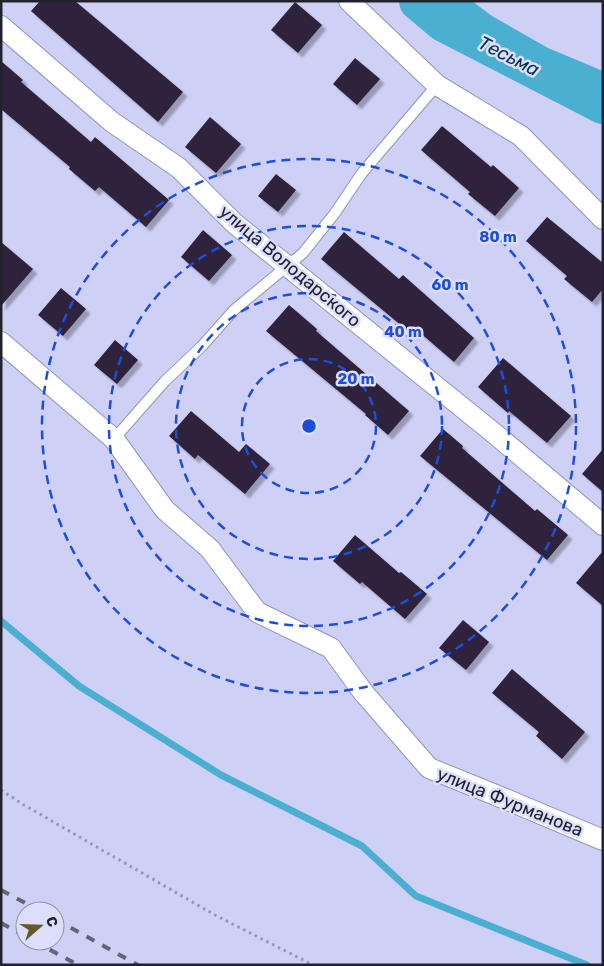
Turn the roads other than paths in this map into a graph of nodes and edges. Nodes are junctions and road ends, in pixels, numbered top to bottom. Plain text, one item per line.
1 (349, 1) edge
2 (1, 26) edge
3 (437, 84) junction
4 (603, 219) edge
5 (287, 266) junction
6 (1, 342) edge
7 (114, 439) junction
8 (603, 525) edge
9 (603, 840) edge

1 - 3 street
2 - 5 street, улица Володарского
3 - 4 street
3 - 5 lane
5 - 7 lane
5 - 8 street, улица Володарского
6 - 7 street, улица Фурманова
7 - 9 street, улица Фурманова

